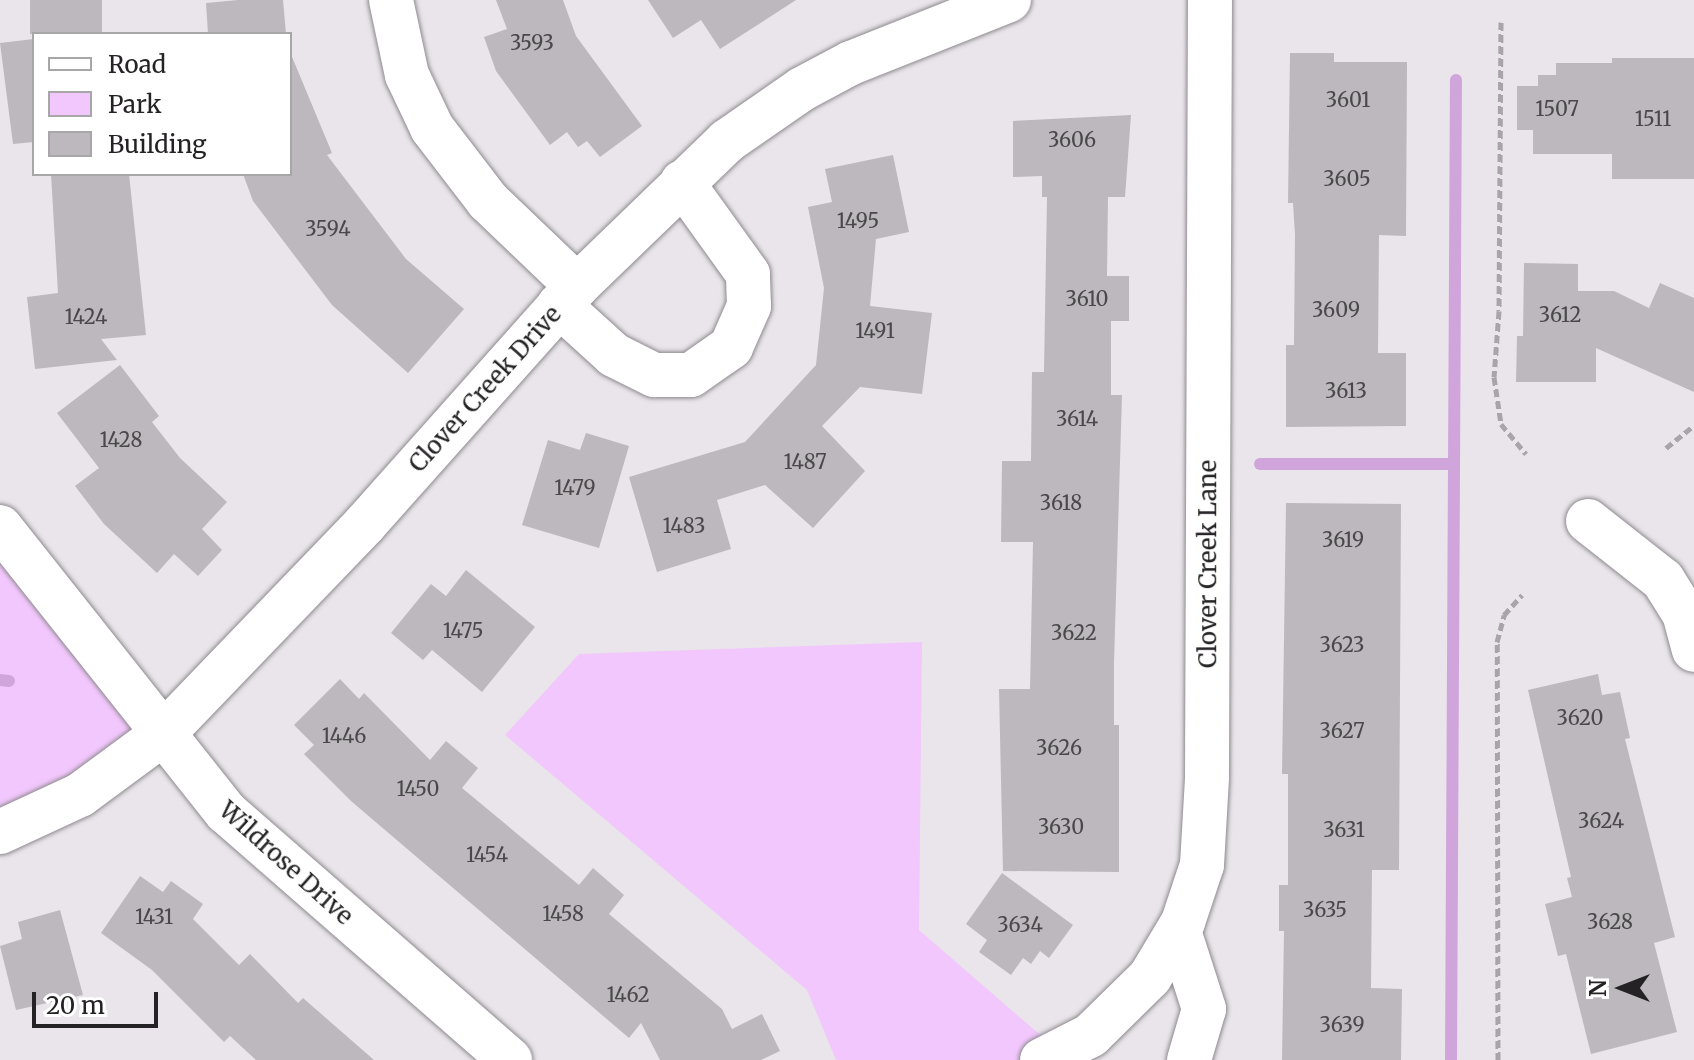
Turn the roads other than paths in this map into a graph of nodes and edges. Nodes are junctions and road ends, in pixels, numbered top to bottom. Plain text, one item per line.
1 (391, 0) edge
2 (1009, 0) edge
3 (1210, 0) edge
4 (682, 182) junction
5 (568, 296) junction
6 (1588, 521) dead end
7 (0, 527) edge
8 (1694, 650) edge
9 (164, 733) junction
10 (0, 832) edge
11 (1179, 931) junction
12 (1048, 1059) edge
13 (510, 1060) edge
14 (1189, 1060) edge

1 - 5 street
2 - 4 street, Clover Creek Drive
3 - 11 street, Clover Creek Lane
4 - 5 street, Clover Creek Drive
4 - 5 street
5 - 9 street, Clover Creek Drive
6 - 8 street
7 - 9 street, Wildrose Drive
9 - 10 street, Clover Creek Drive
9 - 13 street, Wildrose Drive
11 - 12 street, Clover Creek Lane
11 - 14 street

